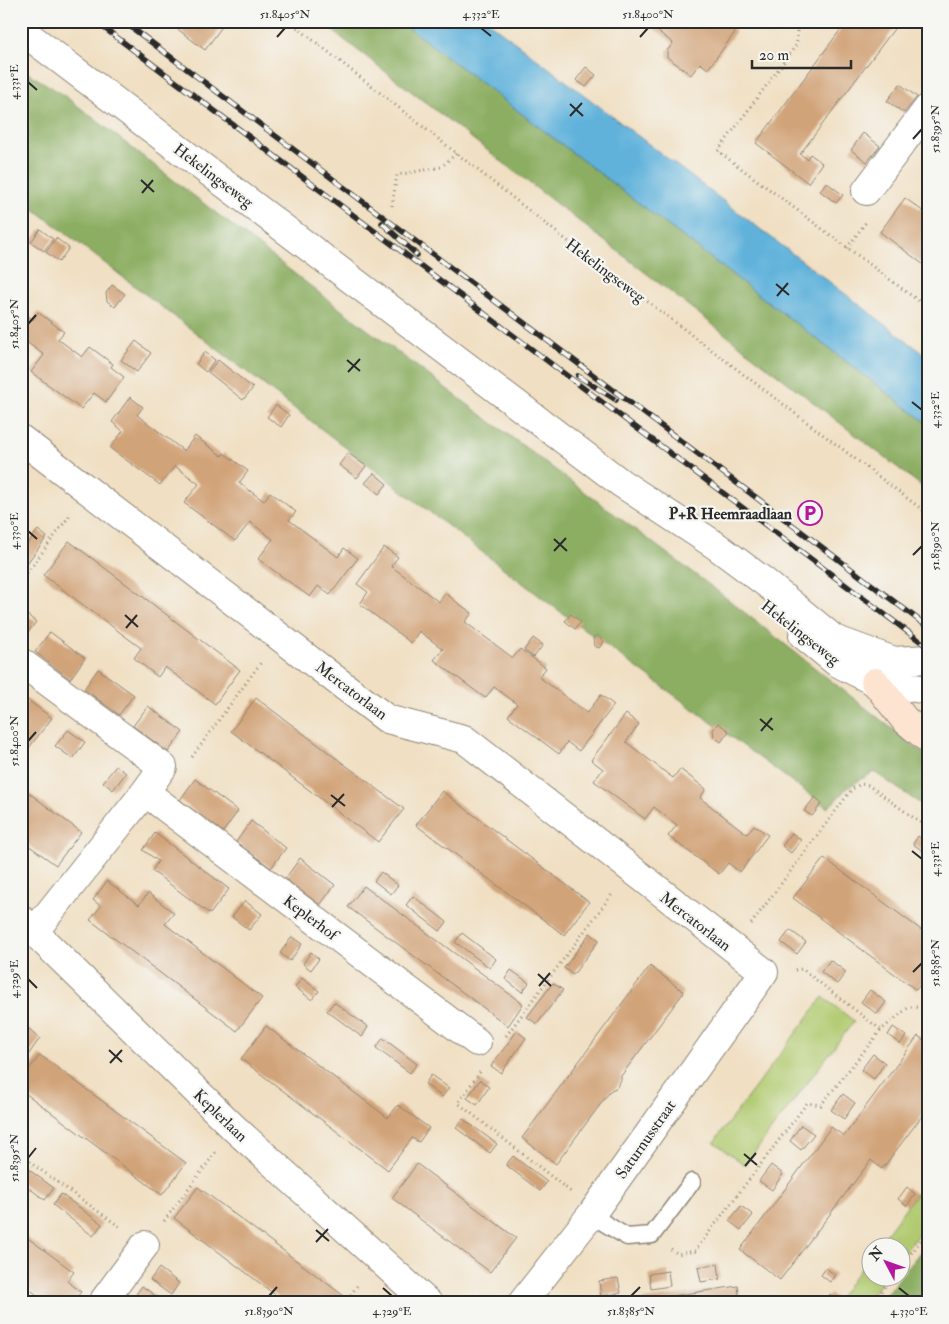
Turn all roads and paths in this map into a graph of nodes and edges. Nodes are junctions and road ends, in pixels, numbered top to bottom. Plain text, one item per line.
1 (289, 21) edge
2 (797, 21) edge
3 (21, 30) edge
4 (926, 115) edge
5 (456, 154) junction
6 (866, 190) dead end
7 (392, 206) dead end
8 (928, 308) edge
9 (21, 439) edge
10 (622, 483) junction
11 (89, 489) junction
12 (928, 514) edge
13 (21, 580) edge
14 (281, 636) junction
15 (928, 659) edge
16 (21, 662) edge
17 (875, 682) junction
18 (928, 690) edge
19 (928, 740) edge
20 (163, 767) junction
21 (146, 792) junction
22 (928, 828) edge
23 (630, 870) junction
24 (28, 926) edge
25 (732, 949) junction
26 (764, 972) junction
27 (928, 1011) edge
28 (881, 1030) junction
29 (485, 1049) junction
30 (234, 1128) junction
31 (21, 1156) edge
32 (692, 1182) dead end
33 (591, 1215) junction
34 (928, 1231) edge
35 (652, 1235) junction
36 (145, 1245) junction
37 (912, 1253) edge
38 (885, 1286) edge
39 (102, 1303) edge
40 (428, 1303) edge
41 (522, 1303) edge
42 (872, 1303) edge

1 - 5 path, Hekelingseweg
2 - 8 path
3 - 10 street, Hekelingseweg
4 - 6 street
5 - 7 path
5 - 12 path, Hekelingseweg
9 - 11 street, Mercatorlaan
10 - 15 street, Hekelingseweg
10 - 17 street, Hekelingseweg
11 - 13 path
11 - 14 street, Mercatorlaan
14 - 20 path
14 - 23 street, Mercatorlaan
16 - 20 street
17 - 18 street, Hekelingseweg
17 - 19 main road
20 - 21 street
21 - 24 street
21 - 29 street, Keplerhof
22 - 25 path
23 - 25 street, Mercatorlaan
23 - 29 path
24 - 30 street, Keplerlaan
25 - 26 street, Mercatorlaan
26 - 28 path
26 - 33 street, Saturnusstraat
27 - 28 path
28 - 35 path
29 - 33 path
30 - 36 path
30 - 40 street, Keplerlaan
31 - 36 path
32 - 35 lane
33 - 35 lane
33 - 41 street, Saturnusstraat
34 - 37 path
36 - 39 street
38 - 42 path

